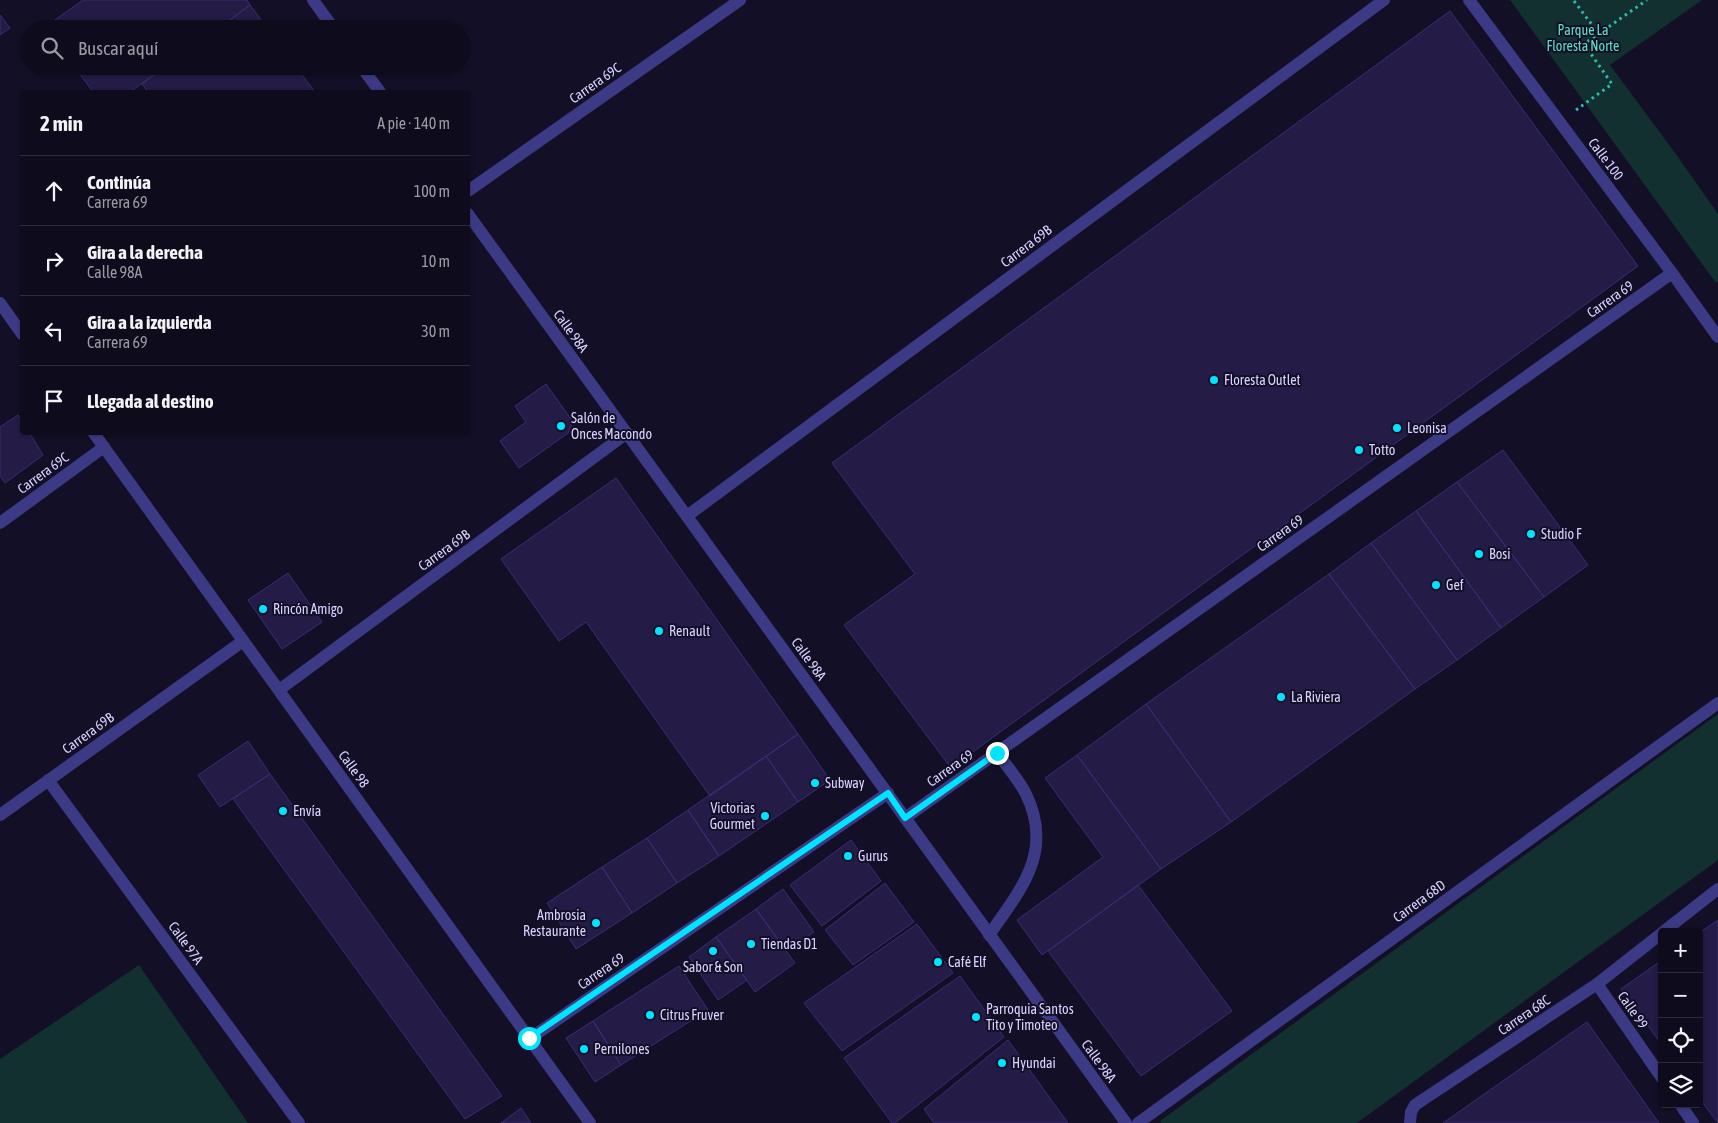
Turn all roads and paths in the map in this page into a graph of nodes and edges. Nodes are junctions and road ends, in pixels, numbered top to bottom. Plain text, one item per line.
1 (313, 0) edge
2 (740, 0) edge
3 (1384, 0) edge
4 (1469, 0) edge
5 (1647, 0) edge
6 (1574, 1) edge
7 (327, 20) edge
8 (1599, 34) junction
9 (367, 75) edge
10 (377, 90) edge
11 (1560, 122) junction
12 (470, 190) edge
13 (470, 217) edge
14 (1672, 273) junction
15 (0, 303) edge
16 (20, 331) edge
17 (1718, 337) edge
18 (626, 433) junction
19 (95, 435) edge
20 (104, 447) junction
21 (687, 516) junction
22 (0, 523) edge
23 (243, 641) junction
24 (279, 690) junction
25 (1718, 703) edge
26 (997, 753) junction
27 (48, 780) junction
28 (888, 793) junction
29 (0, 815) edge
30 (905, 818) junction
31 (1718, 889) edge
32 (1668, 928) edge
33 (989, 935) junction
34 (1658, 936) edge
35 (1597, 984) junction
36 (529, 1038) junction
37 (1658, 1072) edge
38 (1683, 1108) edge
39 (299, 1123) edge
40 (590, 1123) edge
41 (1126, 1123) edge
42 (1138, 1123) edge
43 (1410, 1123) edge
44 (1693, 1123) edge

1 - 7 street
2 - 12 street, Carrera 69C
3 - 21 street, Carrera 69B
4 - 11 street, Calle 100
5 - 8 path
6 - 8 path
8 - 11 path
9 - 10 street
11 - 14 street, Calle 100
13 - 18 street, Calle 98A
14 - 17 street, Calle 100
14 - 26 street, Carrera 69
15 - 16 street
18 - 21 street, Calle 98A
18 - 24 street, Carrera 69B
19 - 20 street, Calle 98
20 - 22 street, Carrera 69C
20 - 23 street, Calle 98
21 - 28 street, Calle 98A
23 - 24 street, Calle 98
23 - 27 street, Carrera 69B
24 - 36 street, Calle 98
25 - 42 street, Carrera 68D
26 - 30 street, Carrera 69
26 - 33 street
27 - 29 street, Carrera 69B
27 - 39 street, Calle 97A
28 - 30 street, Calle 98A
28 - 36 street, Carrera 69
30 - 33 street, Calle 98A
31 - 32 street, Carrera 68C
33 - 41 street, Calle 98A
34 - 35 street, Carrera 68C
35 - 37 street, Calle 99
35 - 43 street, Carrera 68C
36 - 40 street, Calle 98
38 - 44 street

